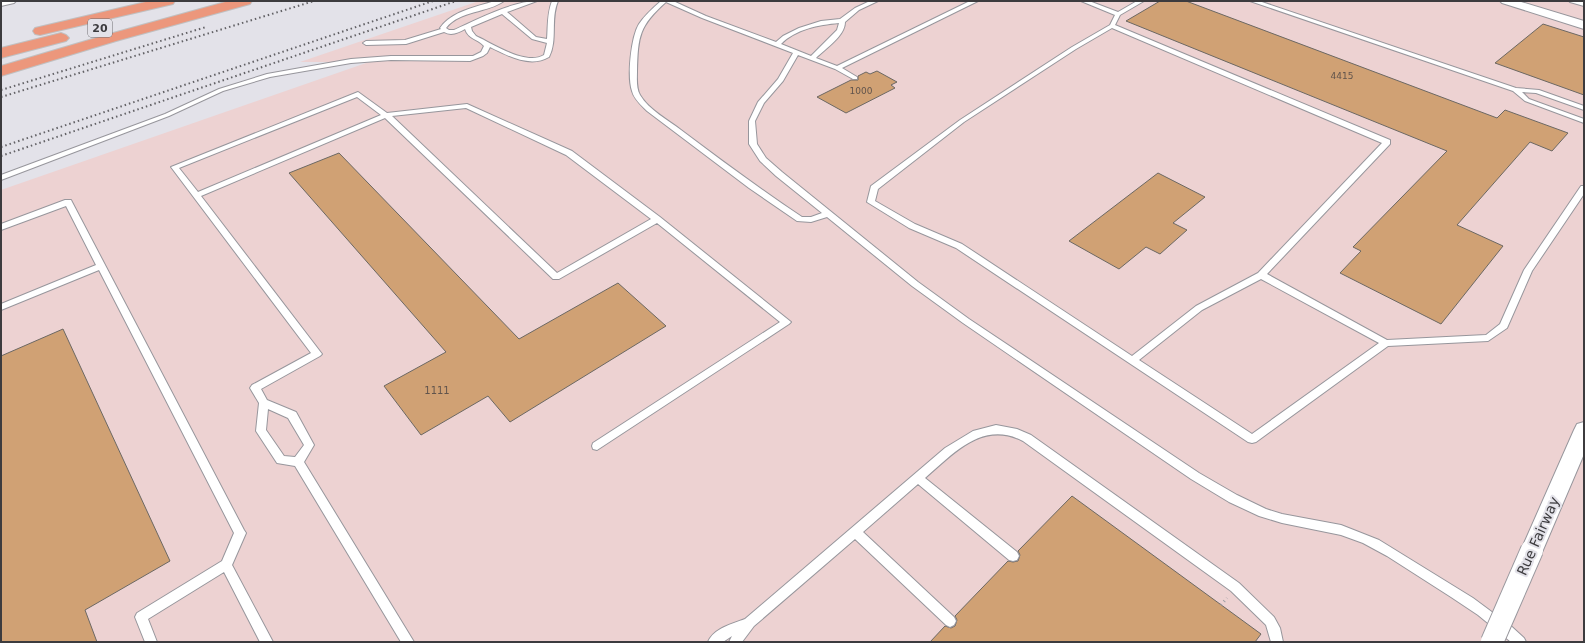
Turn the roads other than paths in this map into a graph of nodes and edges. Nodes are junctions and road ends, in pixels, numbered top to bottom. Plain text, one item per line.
1 (10, 1) edge
2 (168, 1) edge
3 (212, 1) edge
4 (245, 1) edge
5 (501, 1) edge
6 (534, 1) edge
7 (555, 1) edge
8 (664, 1) edge
9 (669, 1) edge
10 (875, 1) edge
11 (975, 1) edge
12 (1084, 1) edge
13 (1141, 1) edge
14 (1253, 1) edge
15 (1506, 1) edge
16 (1572, 1) edge
17 (1, 3) edge
18 (1584, 4) edge
19 (677, 6) junction
20 (655, 8) junction
21 (502, 12) junction
22 (1118, 14) junction
23 (842, 21) junction
24 (1584, 25) edge
25 (1112, 26) junction
26 (468, 27) junction
27 (444, 30) junction
28 (482, 40) junction
29 (1, 41) edge
30 (550, 42) junction
31 (366, 44) dead end
32 (777, 45) junction
33 (1, 53) edge
34 (796, 53) junction
35 (812, 58) junction
36 (837, 68) junction
37 (1, 71) edge
38 (855, 78) dead end
39 (1515, 90) junction
40 (1584, 108) edge
41 (386, 115) junction
42 (1584, 121) edge
43 (1, 178) edge
44 (1584, 188) edge
45 (198, 195) junction
46 (828, 213) junction
47 (657, 219) junction
48 (1, 227) edge
49 (101, 266) junction
50 (1260, 275) junction
51 (1, 307) edge
52 (1386, 343) junction
53 (1132, 361) junction
54 (264, 403) junction
55 (1584, 430) edge
56 (597, 446) dead end
57 (298, 462) junction
58 (918, 478) junction
59 (855, 532) junction
60 (1013, 556) dead end
61 (226, 565) junction
62 (950, 621) dead end
63 (750, 622) junction
64 (151, 642) edge
65 (267, 642) edge
66 (408, 642) edge
67 (714, 642) edge
68 (736, 642) edge
69 (1277, 642) edge
70 (1492, 642) edge
71 (1520, 642) edge

1 - 17 street
2 - 29 highway, 20
3 - 33 highway, 20
4 - 37 highway
5 - 27 lane
6 - 21 lane
7 - 30 lane
8 - 20 lane
9 - 19 lane
10 - 23 lane
11 - 36 lane
12 - 22 lane
13 - 22 lane
14 - 39 lane
15 - 24 street
16 - 18 lane
19 - 20 lane
19 - 32 lane
20 - 46 lane
21 - 26 lane
21 - 30 lane
22 - 25 lane
23 - 32 lane
23 - 35 lane
25 - 50 lane
25 - 53 lane
26 - 27 lane
26 - 28 lane
27 - 31 lane
28 - 30 lane
28 - 43 lane
32 - 34 lane
34 - 35 lane
34 - 46 lane
35 - 36 lane
36 - 38 lane
39 - 40 lane
39 - 42 lane
41 - 45 lane
41 - 45 lane
41 - 47 lane
41 - 47 lane
44 - 52 lane
45 - 54 lane
46 - 71 lane
47 - 56 lane
48 - 49 lane
49 - 51 lane
49 - 61 lane
50 - 52 lane
50 - 53 lane
52 - 53 lane
54 - 57 lane
54 - 57 lane
55 - 70 street, Rue Fairway, bridge
57 - 66 lane
58 - 59 lane
58 - 60 lane
58 - 69 lane
59 - 62 lane
59 - 63 lane
61 - 64 lane
61 - 65 lane
63 - 67 lane
63 - 68 lane

